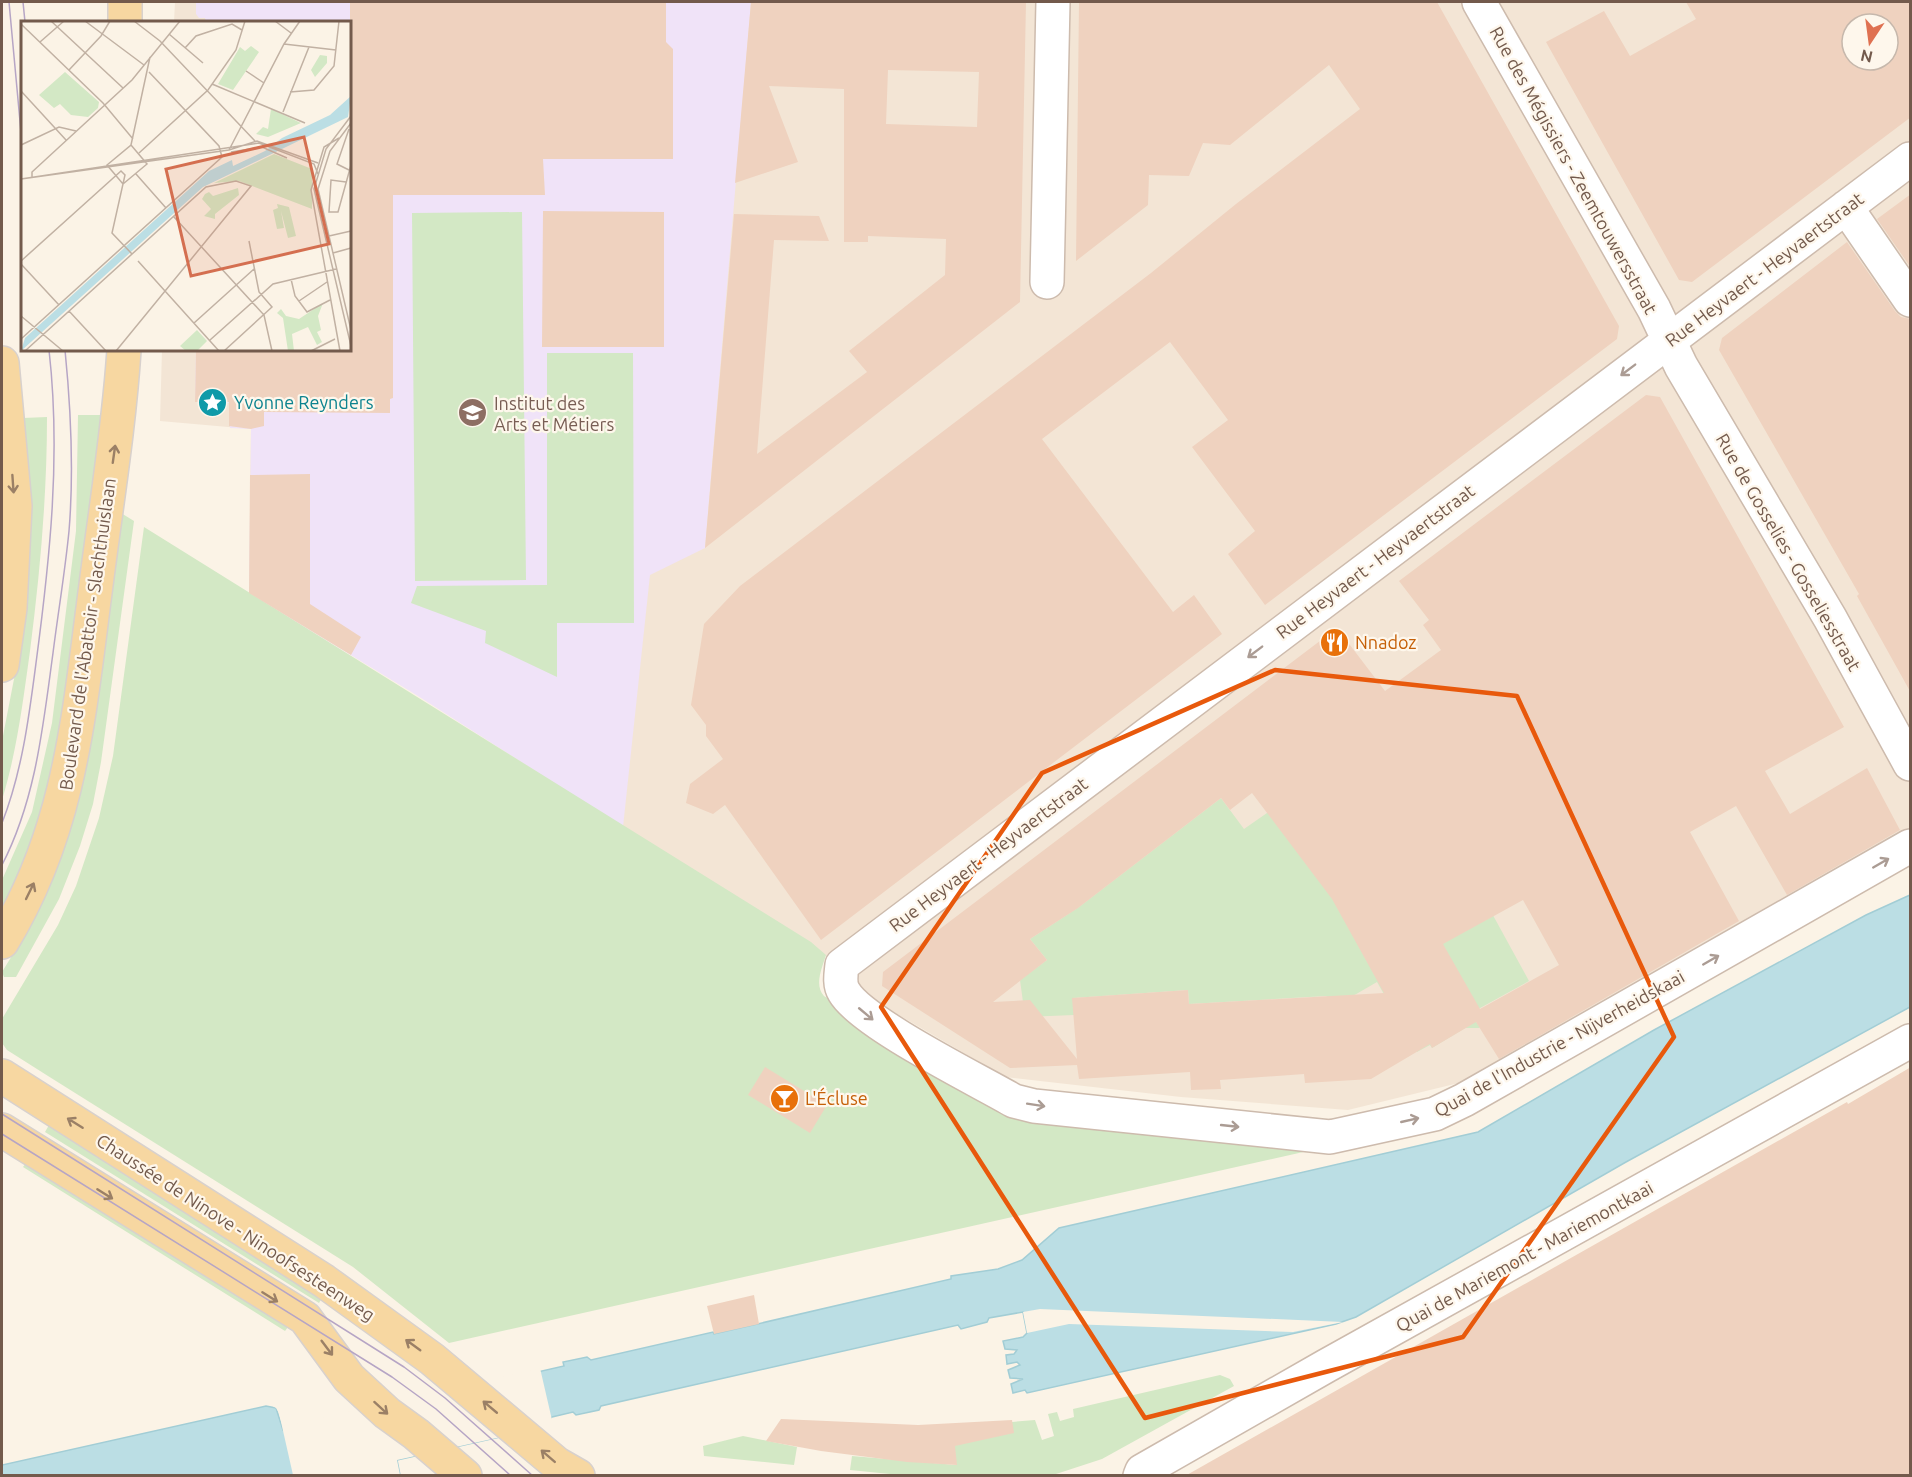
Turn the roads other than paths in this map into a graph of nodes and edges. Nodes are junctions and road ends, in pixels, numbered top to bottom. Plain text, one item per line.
1 (125, 2) edge
2 (1053, 2) edge
3 (1479, 2) edge
4 (125, 21) edge
5 (1911, 159) edge
6 (1846, 207) junction
7 (1047, 282) dead end
8 (1911, 300) edge
9 (1668, 340) junction
10 (124, 351) edge
11 (2, 363) edge
12 (7, 556) edge
13 (2, 665) edge
14 (1911, 764) edge
15 (1911, 846) edge
16 (2, 942) edge
17 (842, 965) joint
18 (1911, 1041) edge
19 (2, 1076) edge
20 (2, 1130) edge
21 (465, 1476) edge
22 (578, 1476) edge
23 (1140, 1476) edge

1 - 4 main road
2 - 7 street
3 - 9 street, Rue des Mégissiers - Zeemtouwersstraat
5 - 6 street, Rue Heyvaert - Heyvaertstraat
6 - 8 street
6 - 9 street, Rue Heyvaert - Heyvaertstraat
9 - 14 street, Rue de Gosselies - Gosseliesstraat
9 -> 17 street, Rue Heyvaert - Heyvaertstraat
16 -> 10 main road, Boulevard de l'Abattoir - Slachthuislaan
11 -> 12 main road
12 - 13 main road
17 -> 15 street, Quai de l'Industrie - Nijverheidskaai
18 - 23 street, Quai de Mariemont - Mariemontkaai
22 -> 19 main road, Chaussée de Ninove - Ninoofsesteenweg
20 -> 21 main road

